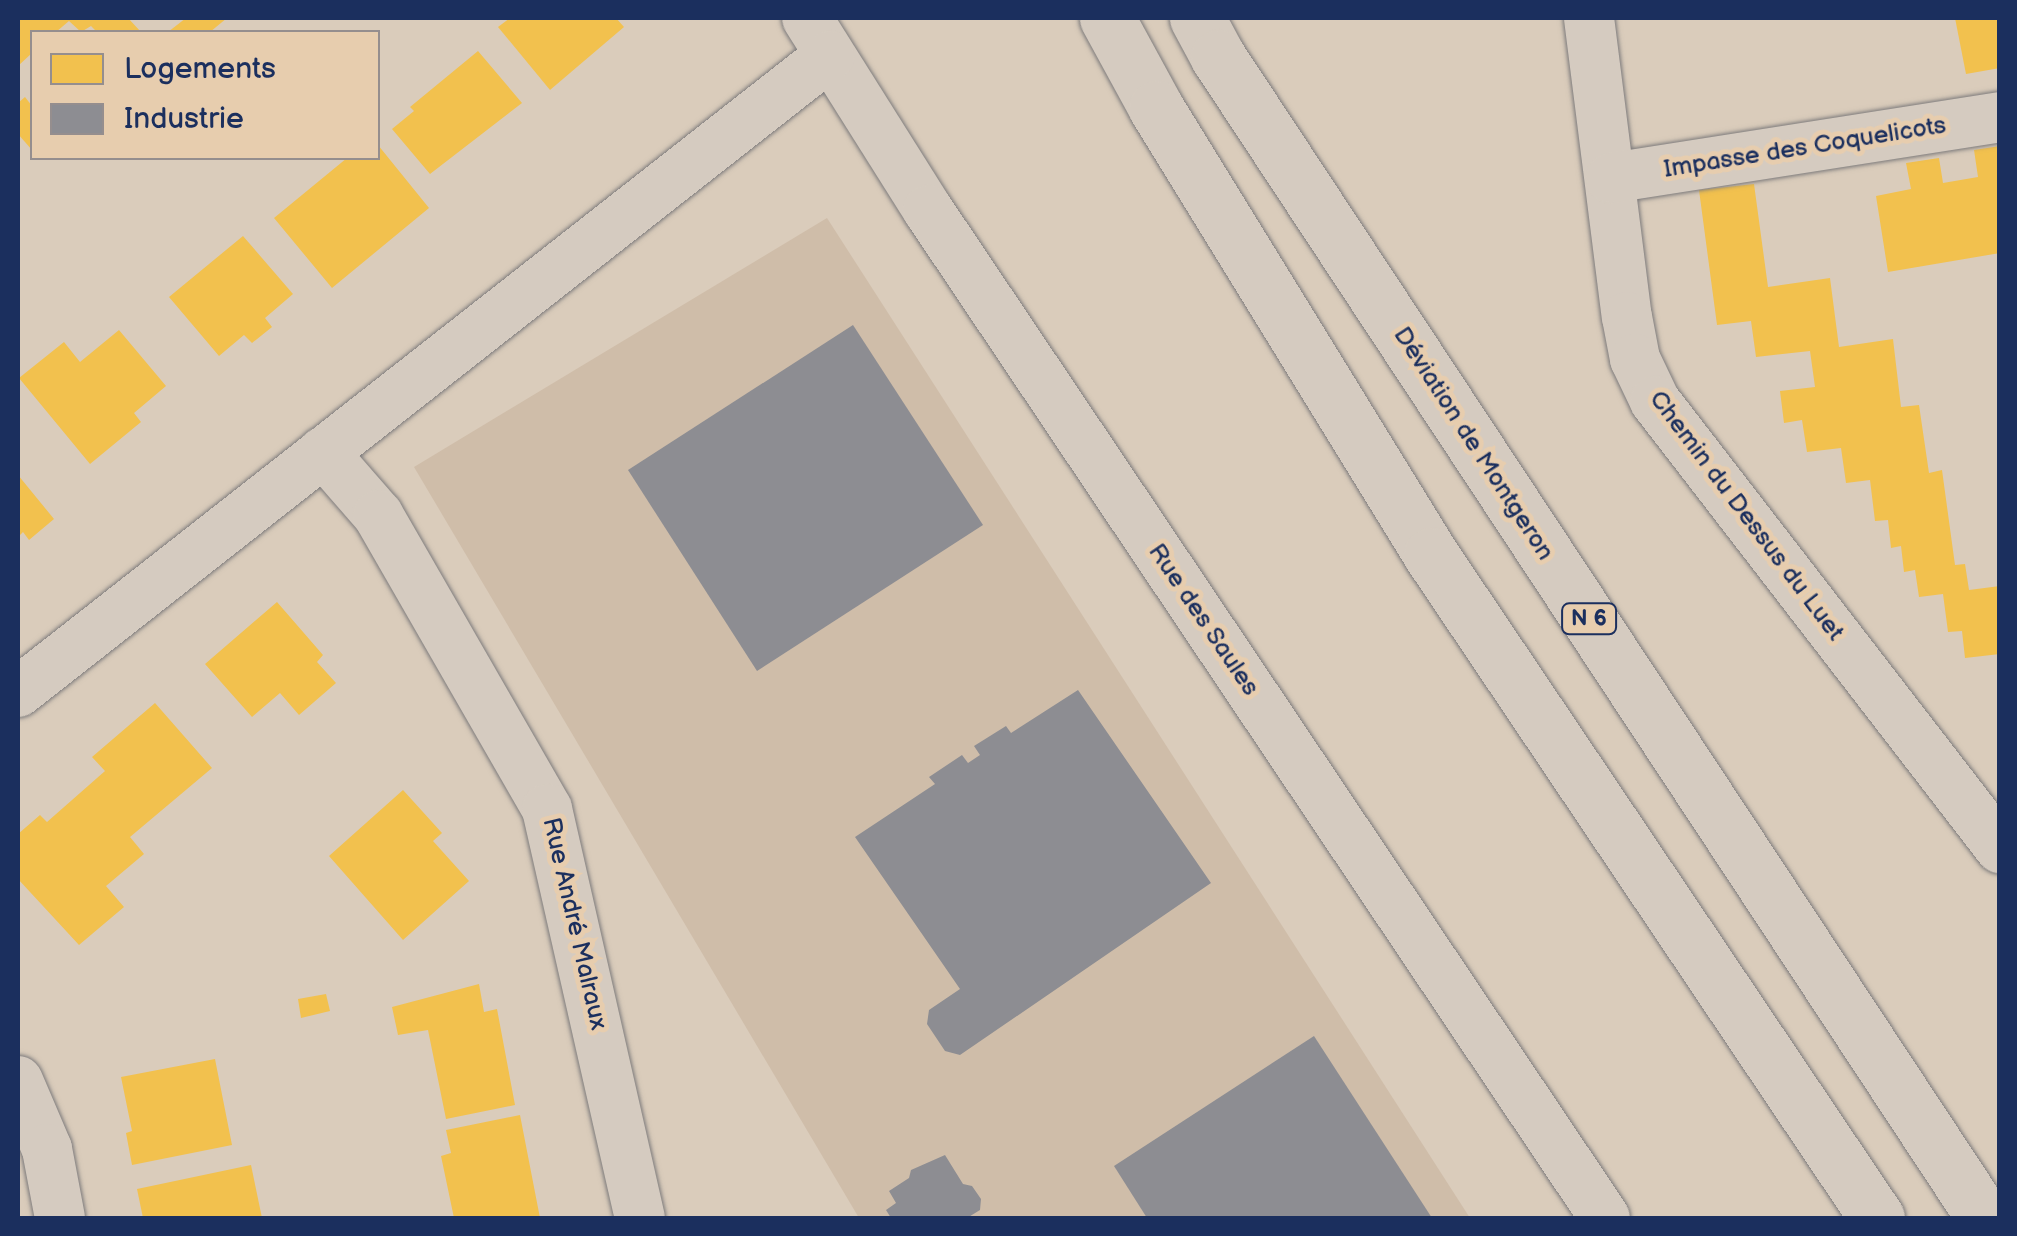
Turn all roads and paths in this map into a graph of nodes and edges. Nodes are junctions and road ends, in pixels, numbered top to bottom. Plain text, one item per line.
1 (1106, 18) edge
2 (1197, 18) edge
3 (1588, 18) edge
4 (818, 36) edge
5 (2000, 117) edge
6 (1611, 178) junction
7 (323, 452) junction
8 (18, 692) edge
9 (2000, 848) edge
10 (18, 1081) edge
11 (60, 1218) edge
12 (640, 1218) edge
13 (1606, 1218) edge
14 (1877, 1218) edge
15 (1984, 1218) edge

1 - 14 main road
2 - 15 main road, Déviation de Montgeron / N 6
3 - 6 street, Chemin du Dessus du Luet
4 - 7 street
4 - 13 street, Rue des Saules
5 - 6 street, Impasse des Coquelicots
6 - 9 street, Chemin du Dessus du Luet
7 - 8 street
7 - 12 street, Rue André Malraux
10 - 11 street

